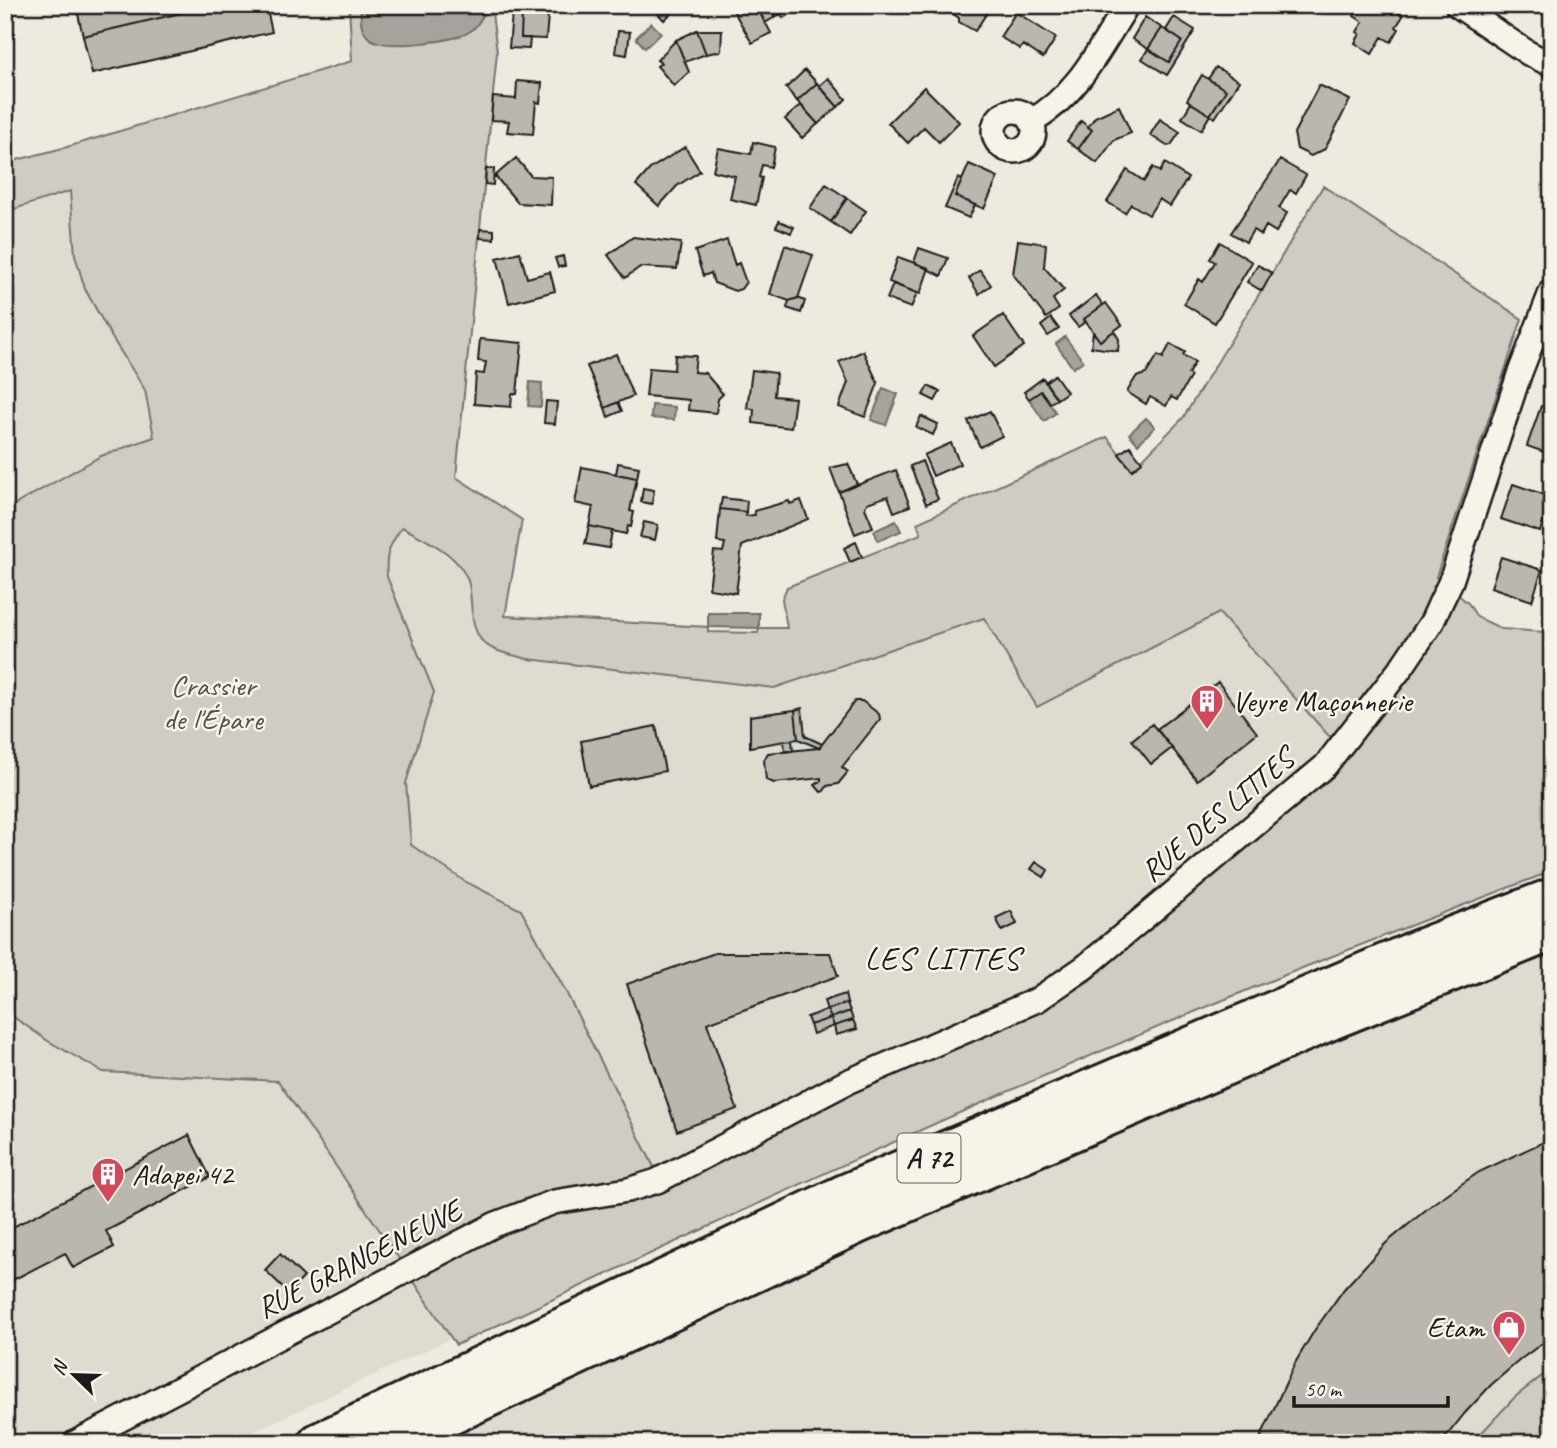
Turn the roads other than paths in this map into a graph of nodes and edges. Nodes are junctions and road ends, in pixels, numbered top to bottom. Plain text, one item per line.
1 (1127, 5) edge
2 (1457, 5) edge
3 (1552, 65) edge
4 (1031, 121) dead end
5 (1552, 290) edge
6 (1552, 898) edge
7 (1552, 931) edge
8 (686, 1166) joint
9 (75, 1443) edge
10 (318, 1443) edge
11 (391, 1443) edge

1 - 4 street
2 - 3 street
5 - 8 street, RUE DES LITTES
6 - 10 highway, A 72
7 - 11 highway, A 72
8 - 9 street, RUE GRANGENEUVE

